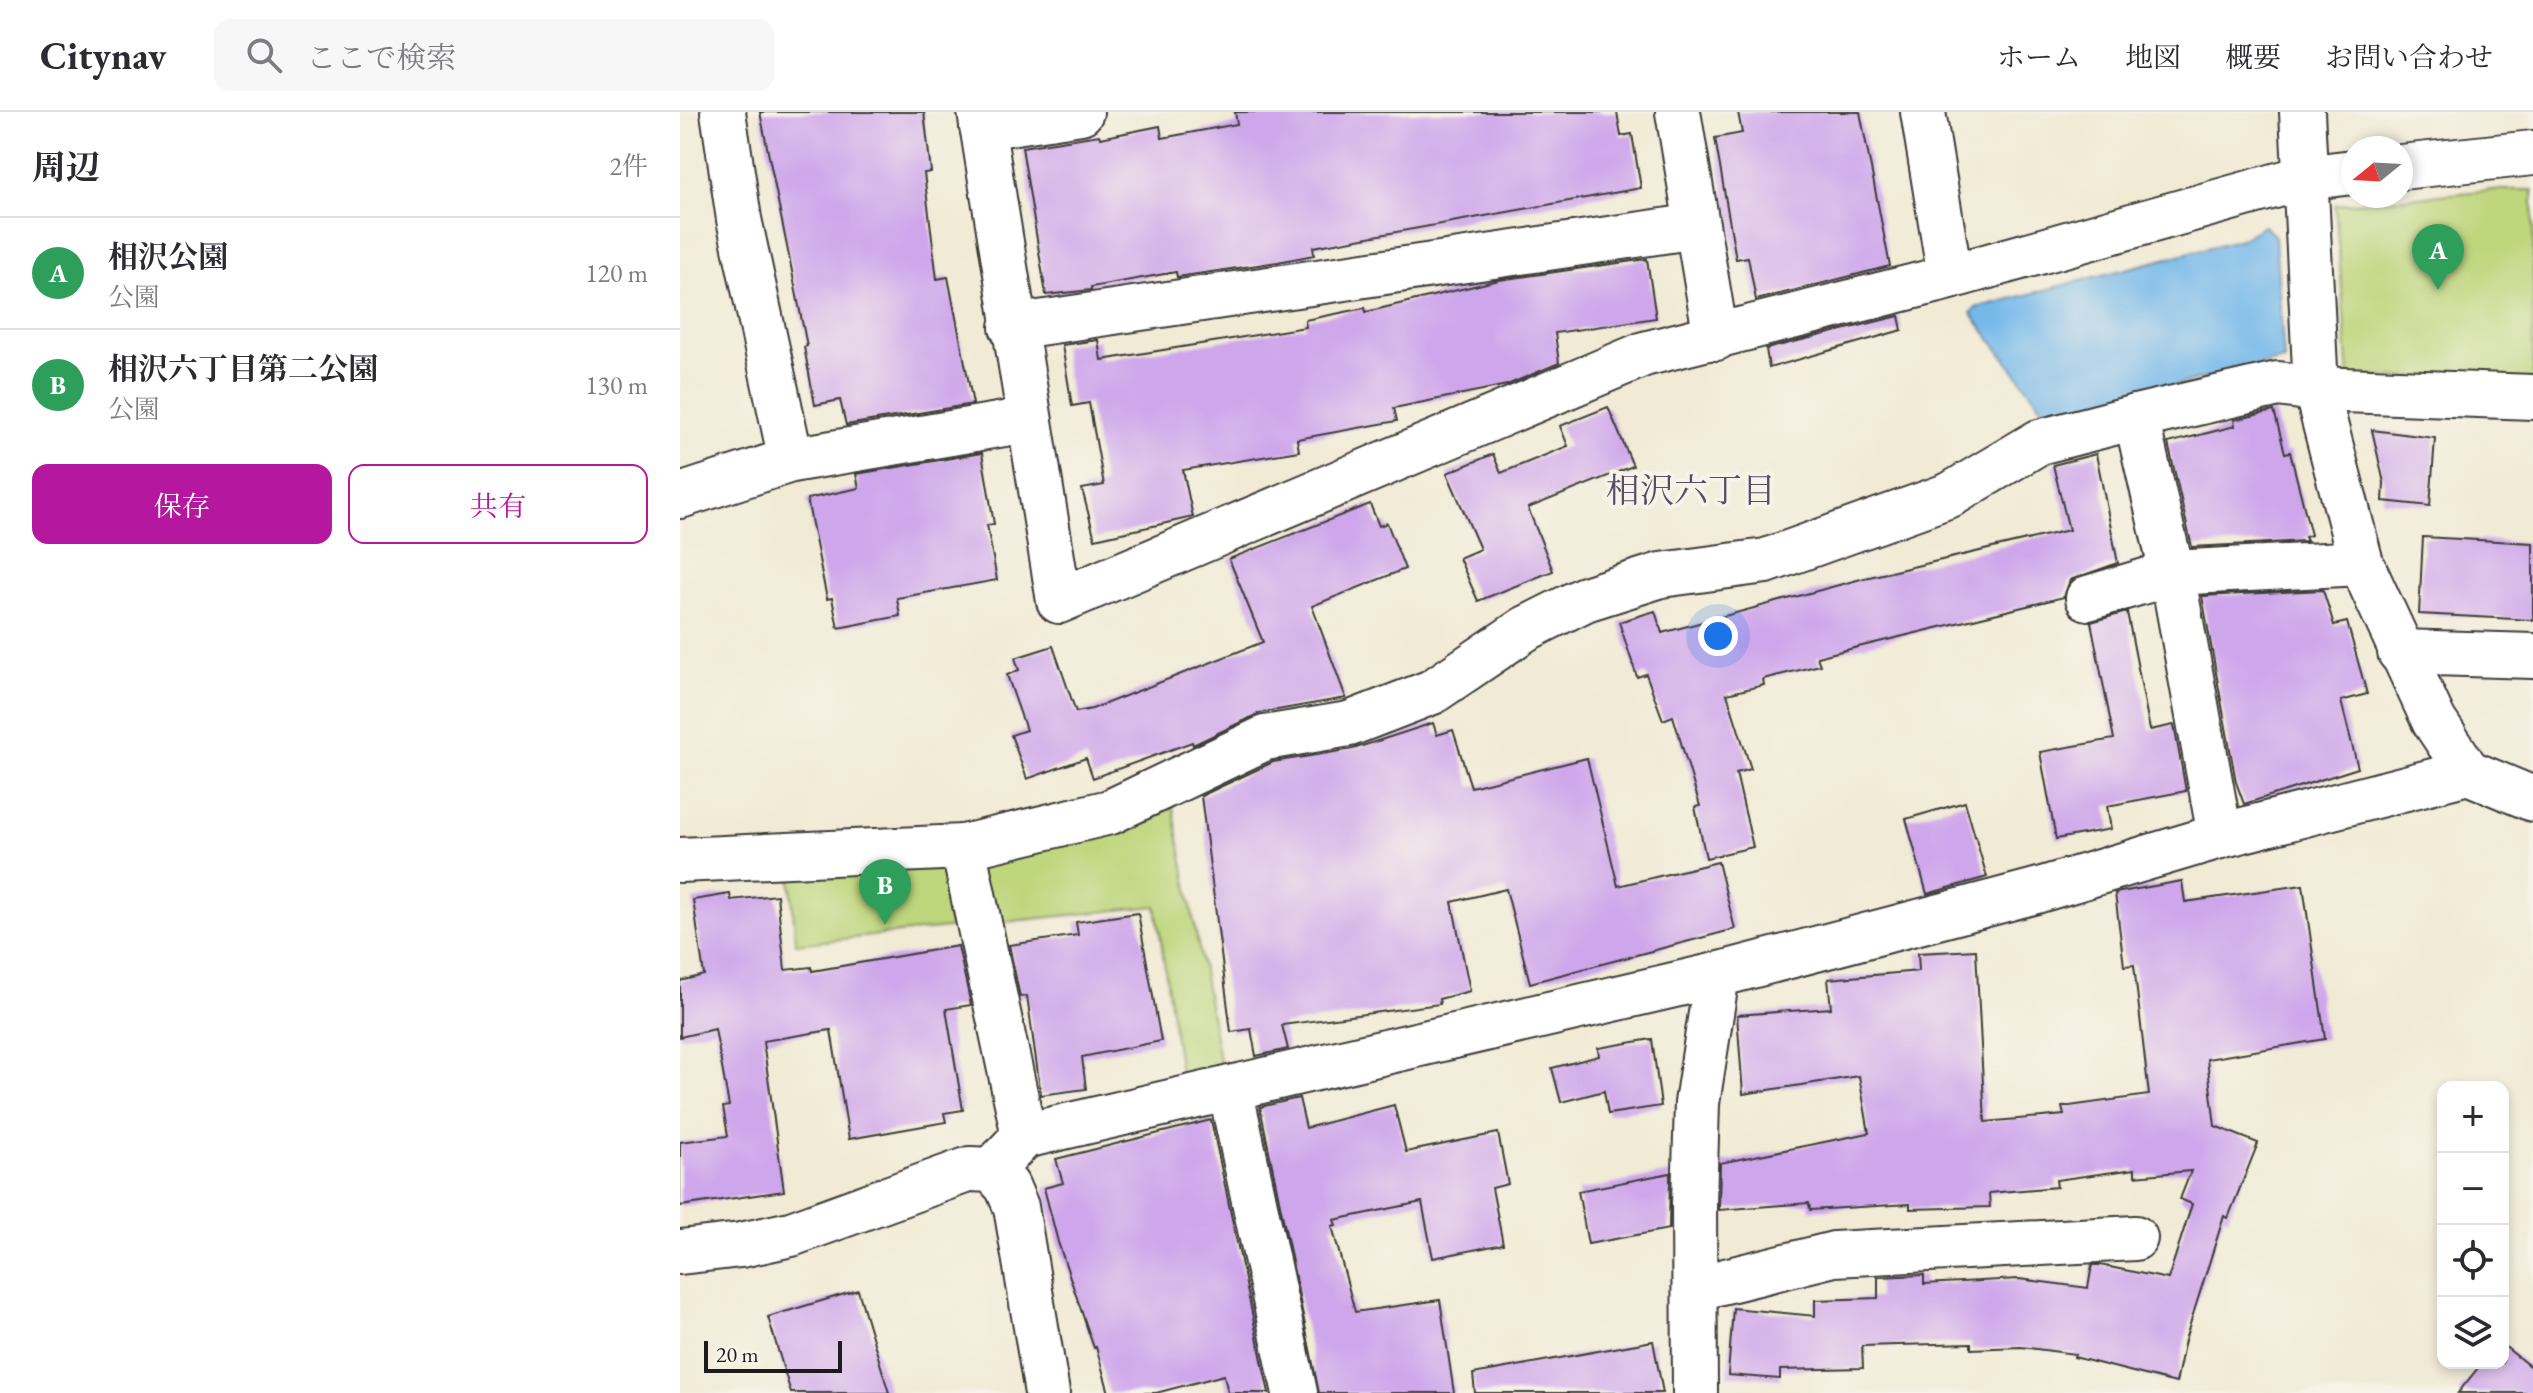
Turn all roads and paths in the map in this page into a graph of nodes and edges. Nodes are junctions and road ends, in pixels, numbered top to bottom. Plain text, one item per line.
1 (723, 112) edge
2 (1081, 112) edge
3 (1678, 112) edge
4 (1923, 112) edge
5 (2302, 112) edge
6 (981, 120) edge
7 (2533, 153) edge
8 (2413, 166) edge
9 (2341, 173) edge
10 (2303, 178) junction
11 (1697, 226) junction
12 (1950, 277) junction
13 (1012, 327) junction
14 (1716, 338) junction
15 (2316, 389) junction
16 (2533, 397) edge
17 (2136, 417) junction
18 (1028, 420) junction
19 (791, 460) junction
20 (680, 496) edge
21 (2361, 563) junction
22 (2172, 573) junction
23 (2088, 598) dead end
24 (2400, 652) junction
25 (2533, 656) edge
26 (2468, 772) junction
27 (2533, 799) edge
28 (2220, 836) junction
29 (963, 847) junction
30 (680, 860) edge
31 (1717, 975) junction
32 (1230, 1088) junction
33 (1024, 1136) junction
34 (992, 1170) junction
35 (2135, 1238) dead end
36 (680, 1252) edge
37 (1697, 1288) junction
38 (1047, 1393) edge
39 (1295, 1393) edge
40 (1695, 1393) edge

1 - 19 street
2 - 6 street
3 - 11 street
4 - 12 street
5 - 10 street
6 - 13 street
7 - 8 street
9 - 10 street
10 - 12 street
10 - 15 street
11 - 13 street
11 - 14 street
12 - 14 street
13 - 18 street
14 - 18 street
15 - 16 street
15 - 17 street
15 - 21 street
17 - 22 street
17 - 29 street
18 - 19 street
19 - 20 street
21 - 22 street
21 - 24 street
22 - 23 street
22 - 28 street
24 - 25 street
24 - 26 street
26 - 27 street
26 - 28 street
28 - 31 street
29 - 30 street
29 - 33 street
31 - 32 street
31 - 37 street
32 - 33 street
32 - 39 street
33 - 34 street
34 - 36 street
34 - 38 street
35 - 37 street
37 - 40 street

